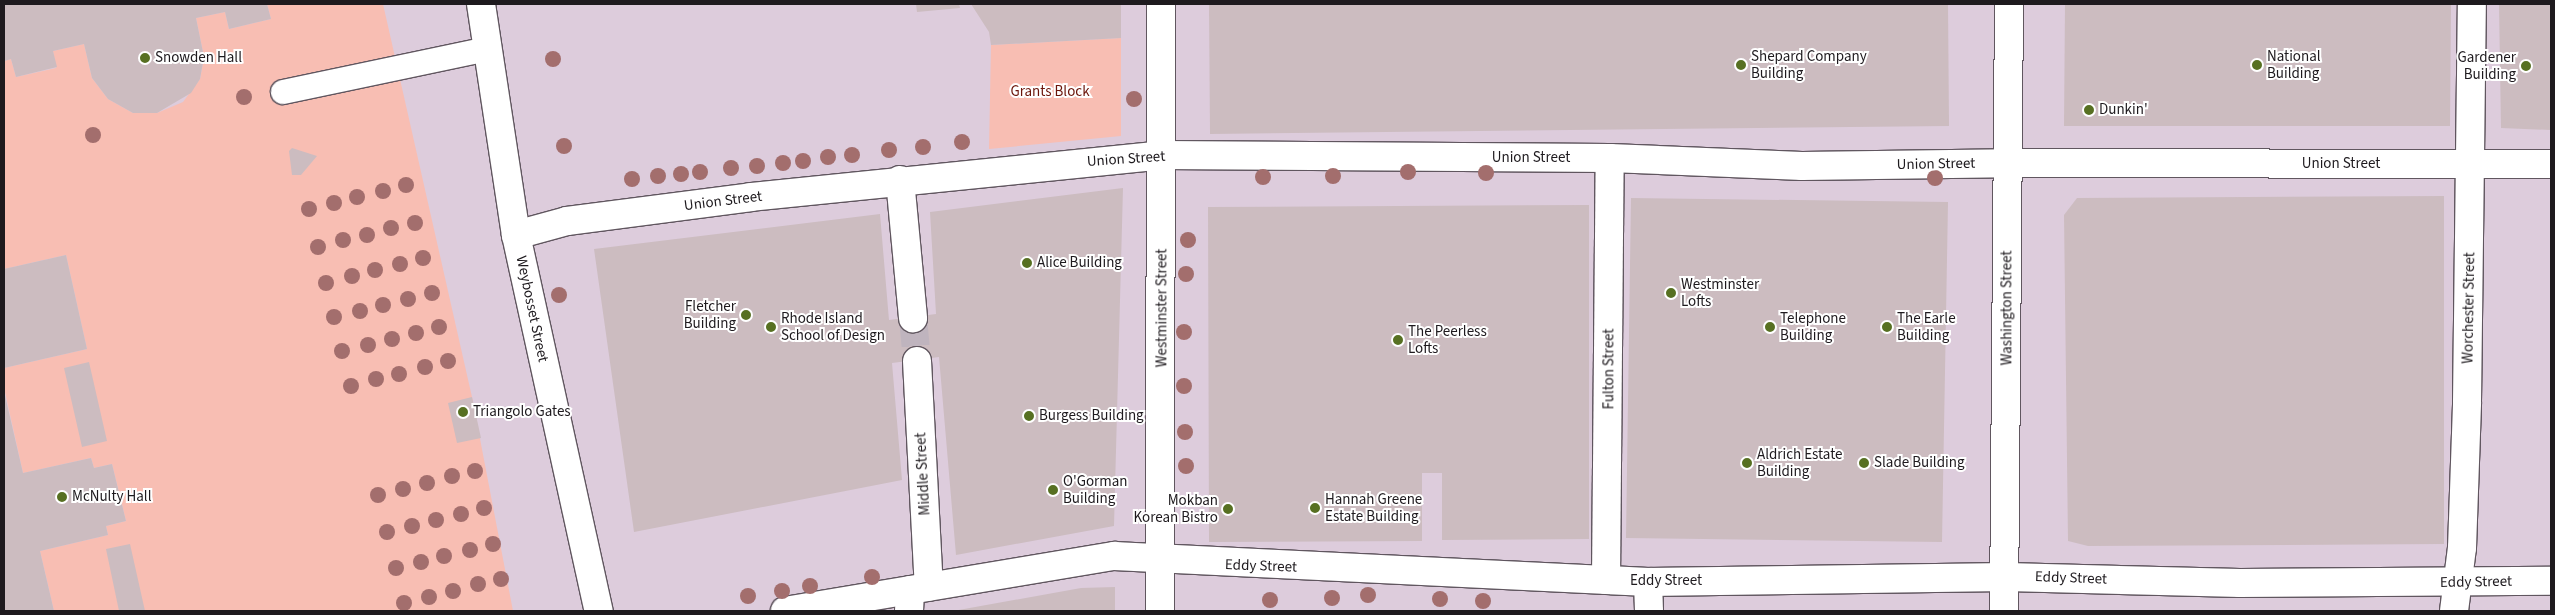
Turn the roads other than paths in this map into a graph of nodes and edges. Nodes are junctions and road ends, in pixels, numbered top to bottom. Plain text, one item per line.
1 (481, 4) edge
2 (1161, 4) edge
3 (2009, 4) edge
4 (2472, 4) edge
5 (487, 50) junction
6 (283, 92) dead end
7 (1162, 156) junction
8 (1610, 158) junction
9 (2007, 163) junction
10 (2473, 164) junction
11 (2551, 164) edge
12 (900, 180) junction
13 (516, 236) junction
14 (913, 318) tunnel mouth
15 (917, 361) tunnel mouth
16 (1162, 562) junction
17 (2007, 577) junction
18 (1606, 580) junction
19 (2551, 581) edge
20 (1648, 582) junction
21 (2459, 582) junction
22 (916, 596) edge
23 (599, 611) edge
24 (785, 611) edge
25 (1160, 611) edge
26 (1649, 611) edge
27 (2004, 611) edge
28 (2454, 611) edge

1 - 5 street, Weybosset Street
2 - 7 street, Westminster Street
3 - 9 street, Washington Street
4 - 10 street, Worchester Street
5 - 6 lane
5 - 13 street, Weybosset Street
7 - 8 street, Union Street
7 - 12 street, Union Street
7 - 16 street, Westminster Street
8 - 9 street, Union Street
8 - 18 street, Fulton Street
9 - 10 street, Union Street
9 - 17 street, Washington Street
10 - 11 street, Union Street
10 - 21 street, Worchester Street
12 - 13 street, Union Street
12 - 14 street
13 - 23 street, Weybosset Street
15 - 22 street, Middle Street
16 - 18 street, Eddy Street
16 - 22 street, Eddy Street
16 - 25 street, Westminster Street
17 - 20 street, Eddy Street
17 - 21 street, Eddy Street
17 - 27 street, Washington Street
18 - 20 street, Eddy Street
19 - 21 street, Eddy Street
20 - 26 street
21 - 28 street, Worchester Street
22 - 24 street, Eddy Street

